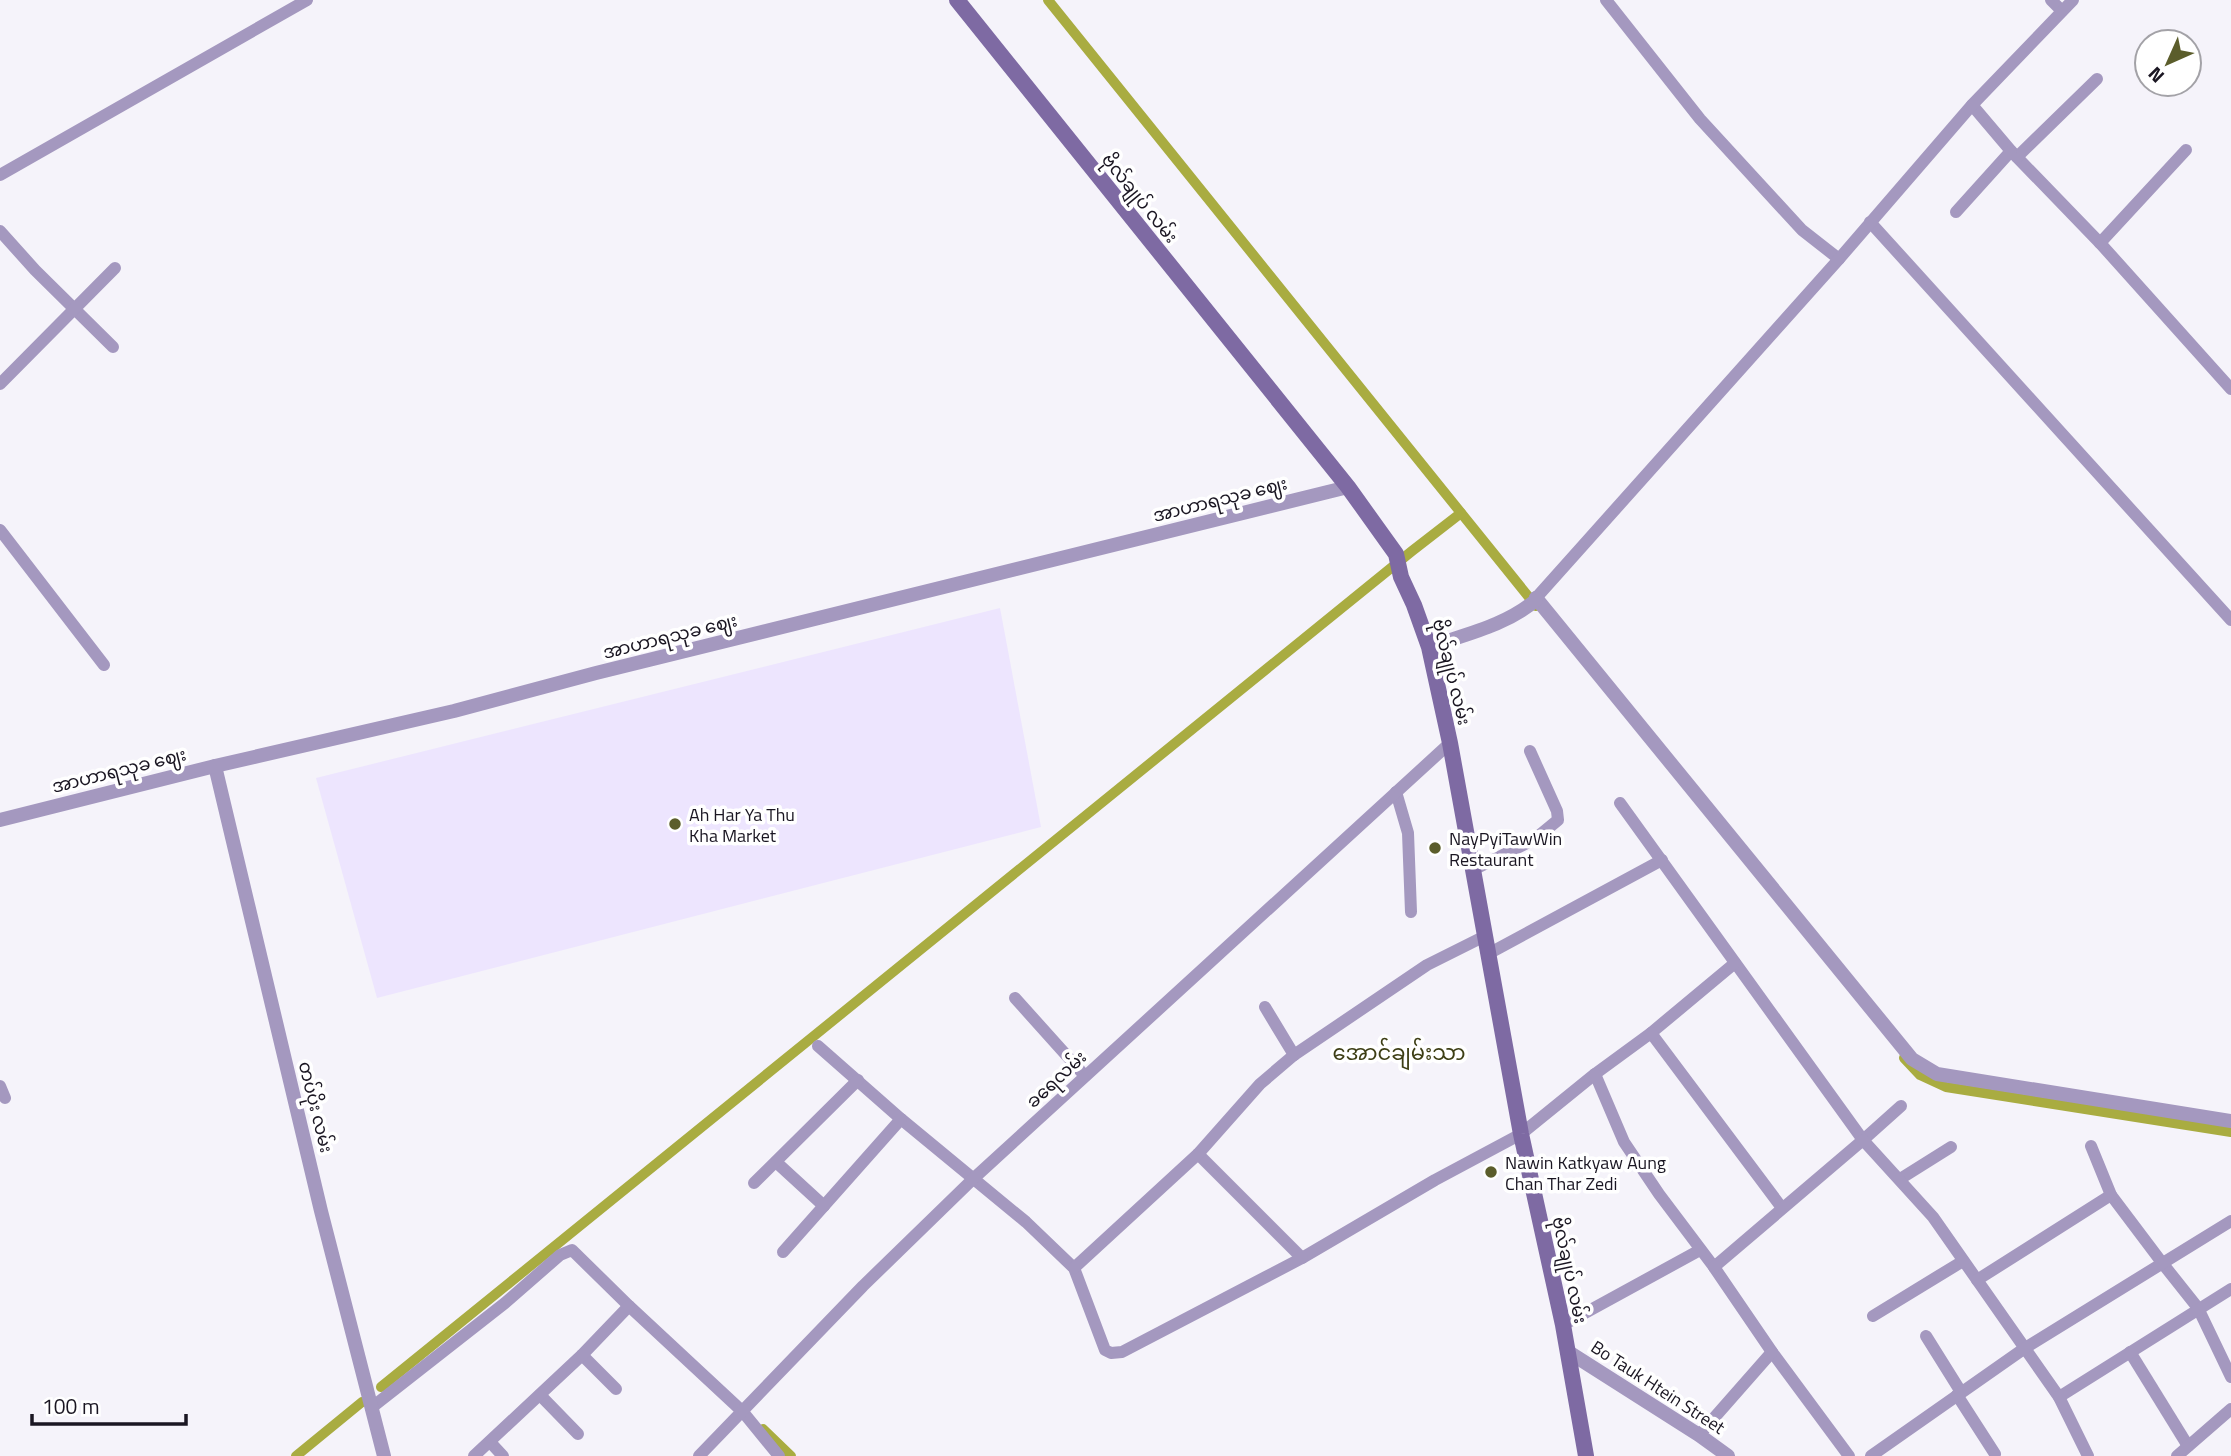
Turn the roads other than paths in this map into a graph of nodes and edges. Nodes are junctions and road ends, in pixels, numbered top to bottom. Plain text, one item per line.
1 (307, 0) edge
2 (957, 0) edge
3 (1606, 0) edge
4 (2051, 0) edge
5 (2073, 0) edge
6 (2062, 11) junction
7 (2097, 79) dead end
8 (1972, 105) junction
9 (2186, 150) dead end
10 (2015, 154) junction
11 (0, 175) edge
12 (1956, 212) dead end
13 (1870, 222) junction
14 (0, 231) edge
15 (2100, 243) junction
16 (1839, 259) junction
17 (115, 268) dead end
18 (75, 310) junction
19 (113, 347) dead end
20 (0, 384) edge
21 (2231, 389) edge
22 (1348, 487) junction
23 (0, 530) edge
24 (1534, 601) junction
25 (2231, 620) edge
26 (1429, 647) junction
27 (104, 665) dead end
28 (1450, 743) junction
29 (1530, 751) dead end
30 (215, 766) junction
31 (1396, 792) junction
32 (1620, 803) dead end
33 (0, 820) edge
34 (1662, 860) junction
35 (1473, 870) junction
36 (1411, 912) dead end
37 (1485, 936) junction
38 (1488, 954) junction
39 (1735, 963) junction
40 (1015, 998) dead end
41 (1265, 1007) dead end
42 (1651, 1033) junction
43 (818, 1046) dead end
44 (1294, 1055) junction
45 (1595, 1074) junction
46 (1085, 1076) junction
47 (858, 1080) junction
48 (1901, 1106) dead end
49 (901, 1119) junction
50 (2231, 1121) edge
51 (1521, 1134) junction
52 (1863, 1140) junction
53 (2091, 1146) dead end
54 (1951, 1147) dead end
55 (1198, 1154) junction
56 (776, 1162) junction
57 (973, 1179) junction
58 (1900, 1180) junction
59 (754, 1183) dead end
60 (2112, 1195) junction
61 (824, 1206) junction
62 (1782, 1208) junction
63 (2231, 1221) edge
64 (1700, 1250) junction
65 (783, 1252) dead end
66 (1302, 1258) junction
67 (1963, 1261) junction
68 (2162, 1264) junction
69 (1714, 1267) junction
70 (1074, 1268) junction
71 (1977, 1280) junction
72 (2231, 1289) edge
73 (629, 1307) junction
74 (2198, 1308) junction
75 (1873, 1316) dead end
76 (1563, 1325) junction
77 (1926, 1336) dead end
78 (2025, 1348) junction
79 (1567, 1351) junction
80 (1772, 1352) junction
81 (2130, 1352) junction
82 (582, 1354) junction
83 (2231, 1377) edge
84 (616, 1389) dead end
85 (1959, 1394) junction
86 (540, 1395) junction
87 (2059, 1397) junction
88 (371, 1408) junction
89 (2231, 1409) edge
90 (743, 1412) junction
91 (578, 1434) dead end
92 (1699, 1435) junction
93 (490, 1442) junction
94 (2188, 1446) junction
95 (1995, 1454) dead end
96 (384, 1456) edge
97 (474, 1456) edge
98 (503, 1456) edge
99 (699, 1456) edge
100 (779, 1456) edge
101 (1586, 1456) edge
102 (1728, 1456) edge
103 (1849, 1456) edge
104 (1871, 1456) edge
105 (2088, 1456) edge
106 (2177, 1456) edge

1 - 11 street
2 - 22 main road, ဗိုလ်ချုပ် လမ်း
3 - 16 street
4 - 6 street
5 - 6 street
6 - 8 street
7 - 10 street
8 - 10 street
8 - 13 street
9 - 15 street
10 - 12 street
10 - 15 street
13 - 16 street
13 - 25 street
14 - 18 street
15 - 21 street
16 - 24 street
17 - 18 street
18 - 19 street
18 - 20 street
22 - 26 main road, ဗိုလ်ချုပ် လမ်း
22 - 30 street, အာဟာရသုခ ဈေး
23 - 27 street
24 - 26 street
24 - 50 street
26 - 28 main road, ဗိုလ်ချုပ် လမ်း
28 - 31 street, ခရေလမ်း
28 - 35 main road, ဗိုလ်ချုပ် လမ်း
29 - 35 street
30 - 33 street, အာဟာရသုခ ဈေး
30 - 88 street, တပ်ပိုး လမ်း
31 - 36 street
31 - 46 street, ခရေလမ်း
32 - 34 street
34 - 38 street
34 - 39 street
35 - 37 main road, ဗိုလ်ချုပ် လမ်း
37 - 38 main road, ဗိုလ်ချုပ် လမ်း
37 - 44 street
38 - 51 main road, ဗိုလ်ချုပ် လမ်း
39 - 42 street
39 - 52 street
40 - 46 street
41 - 44 street
42 - 45 street
42 - 62 street
43 - 47 street
44 - 55 street
45 - 51 street
45 - 64 street
46 - 57 street, ခရေလမ်း
47 - 49 street
47 - 56 street
48 - 52 street
49 - 57 street
49 - 61 street
51 - 66 street
51 - 76 main road, ဗိုလ်ချုပ် လမ်း
52 - 58 street
52 - 62 street
53 - 60 street
54 - 58 street
55 - 66 street
55 - 70 street
56 - 59 street
56 - 61 street
57 - 70 street
57 - 90 street, ခရေလမ်း
58 - 67 street
60 - 68 street
60 - 71 street
61 - 65 street
62 - 69 street
63 - 68 street
64 - 69 street
64 - 76 street
66 - 70 street
67 - 71 street
67 - 75 street
68 - 74 street
68 - 78 street
69 - 80 street
71 - 78 street
72 - 74 street
73 - 82 street
73 - 88 street
73 - 90 street
74 - 81 street
74 - 83 street
76 - 79 main road, ဗိုလ်ချုပ် လမ်း
77 - 85 street
78 - 85 street
78 - 87 street
79 - 92 street, Bo Tauk Htein Street
79 - 101 main road, ဗိုလ်ချုပ် လမ်း
80 - 92 street
80 - 103 street
81 - 87 street
81 - 94 street
82 - 84 street
82 - 86 street
85 - 95 street
85 - 104 street
86 - 91 street
86 - 93 street
87 - 105 street
88 - 96 street, တပ်ပိုး လမ်း
89 - 94 street
90 - 99 street, ခရေလမ်း
90 - 100 street
92 - 102 street, Bo Tauk Htein Street
93 - 97 street
93 - 98 street
94 - 106 street

